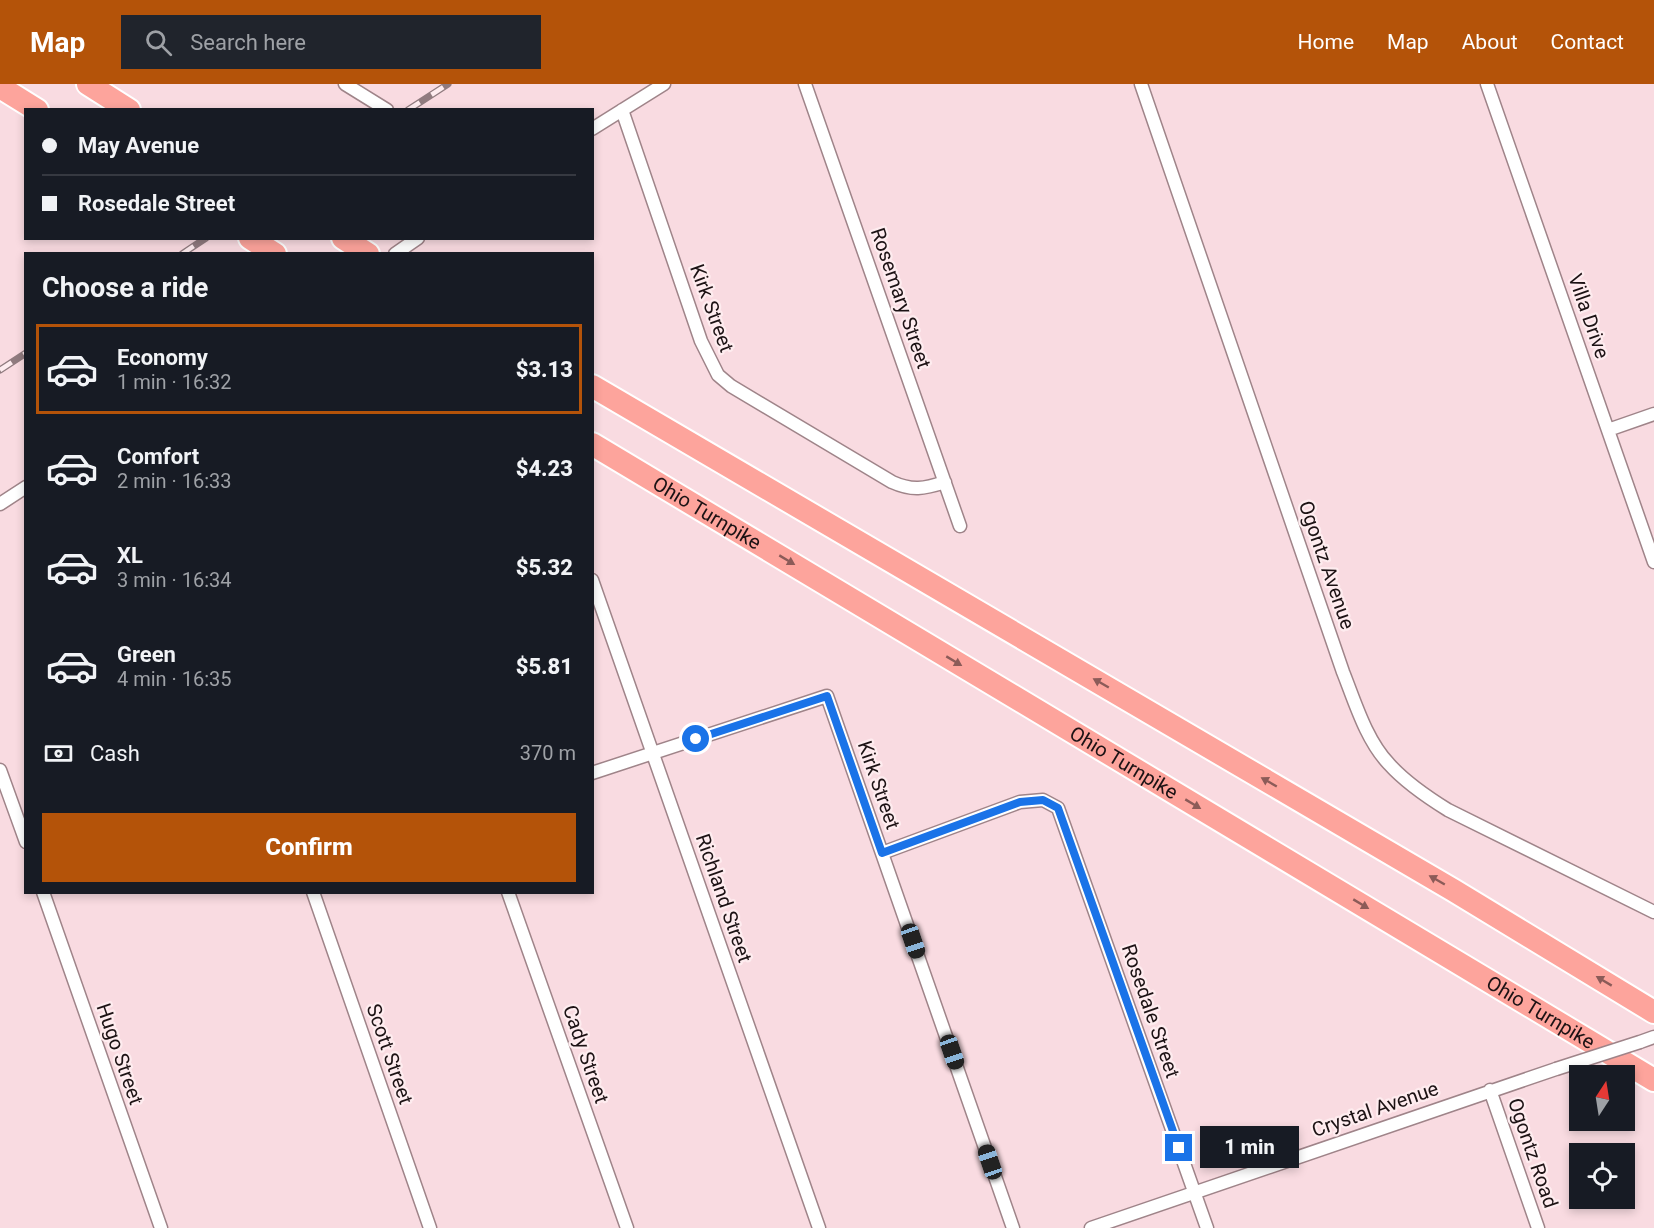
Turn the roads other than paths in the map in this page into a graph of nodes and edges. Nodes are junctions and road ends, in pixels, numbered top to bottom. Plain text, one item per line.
1 (88, 84) edge
2 (345, 84) edge
3 (664, 84) edge
4 (805, 84) edge
5 (1141, 84) edge
6 (1487, 84) edge
7 (0, 87) edge
8 (34, 108) edge
9 (126, 108) edge
10 (384, 108) edge
11 (622, 110) junction
12 (594, 128) edge
13 (253, 240) edge
14 (346, 240) edge
15 (415, 240) edge
16 (272, 252) edge
17 (365, 252) edge
18 (397, 252) edge
19 (594, 387) edge
20 (1654, 414) edge
21 (1608, 430) junction
22 (594, 445) edge
23 (945, 482) junction
24 (24, 488) edge
25 (0, 504) edge
26 (960, 526) dead end
27 (1654, 562) edge
28 (594, 586) edge
29 (652, 753) junction
30 (0, 770) edge
31 (594, 772) edge
32 (24, 836) edge
33 (882, 853) junction
34 (44, 894) edge
35 (314, 894) edge
36 (509, 894) edge
37 (1654, 912) edge
38 (1654, 1012) edge
39 (1654, 1037) edge
40 (1654, 1080) edge
41 (1490, 1090) junction
42 (1194, 1192) junction
43 (161, 1228) edge
44 (430, 1228) edge
45 (627, 1228) edge
46 (819, 1228) edge
47 (1013, 1228) edge
48 (1091, 1228) edge
49 (1207, 1228) edge
50 (1538, 1228) edge

1 - 9 highway
2 - 10 street
3 - 11 street
4 - 23 street, Rosemary Street
5 - 37 street, Ogontz Avenue
6 - 21 street, Villa Drive
7 - 8 highway
11 - 12 street
11 - 23 street, Kirk Street
13 - 16 highway
14 - 17 highway
15 - 18 street
38 -> 19 highway
20 - 21 street
21 - 27 street, Villa Drive
22 -> 40 highway, Ohio Turnpike
23 - 26 street, Rosemary Street
24 - 25 street
28 - 29 street, Richland Street
29 - 31 street
29 - 33 street, Kirk Street
29 - 46 street, Richland Street
30 - 32 street
33 - 42 street, Rosedale Street
33 - 47 street, Kirk Street
34 - 43 street, Hugo Street
35 - 44 street, Scott Street
36 - 45 street, Cady Street
39 - 41 street, Crystal Avenue, bridge
41 - 42 street, Crystal Avenue
41 - 50 street, Ogontz Road
42 - 48 street, Crystal Avenue
42 - 49 street, Rosedale Street

